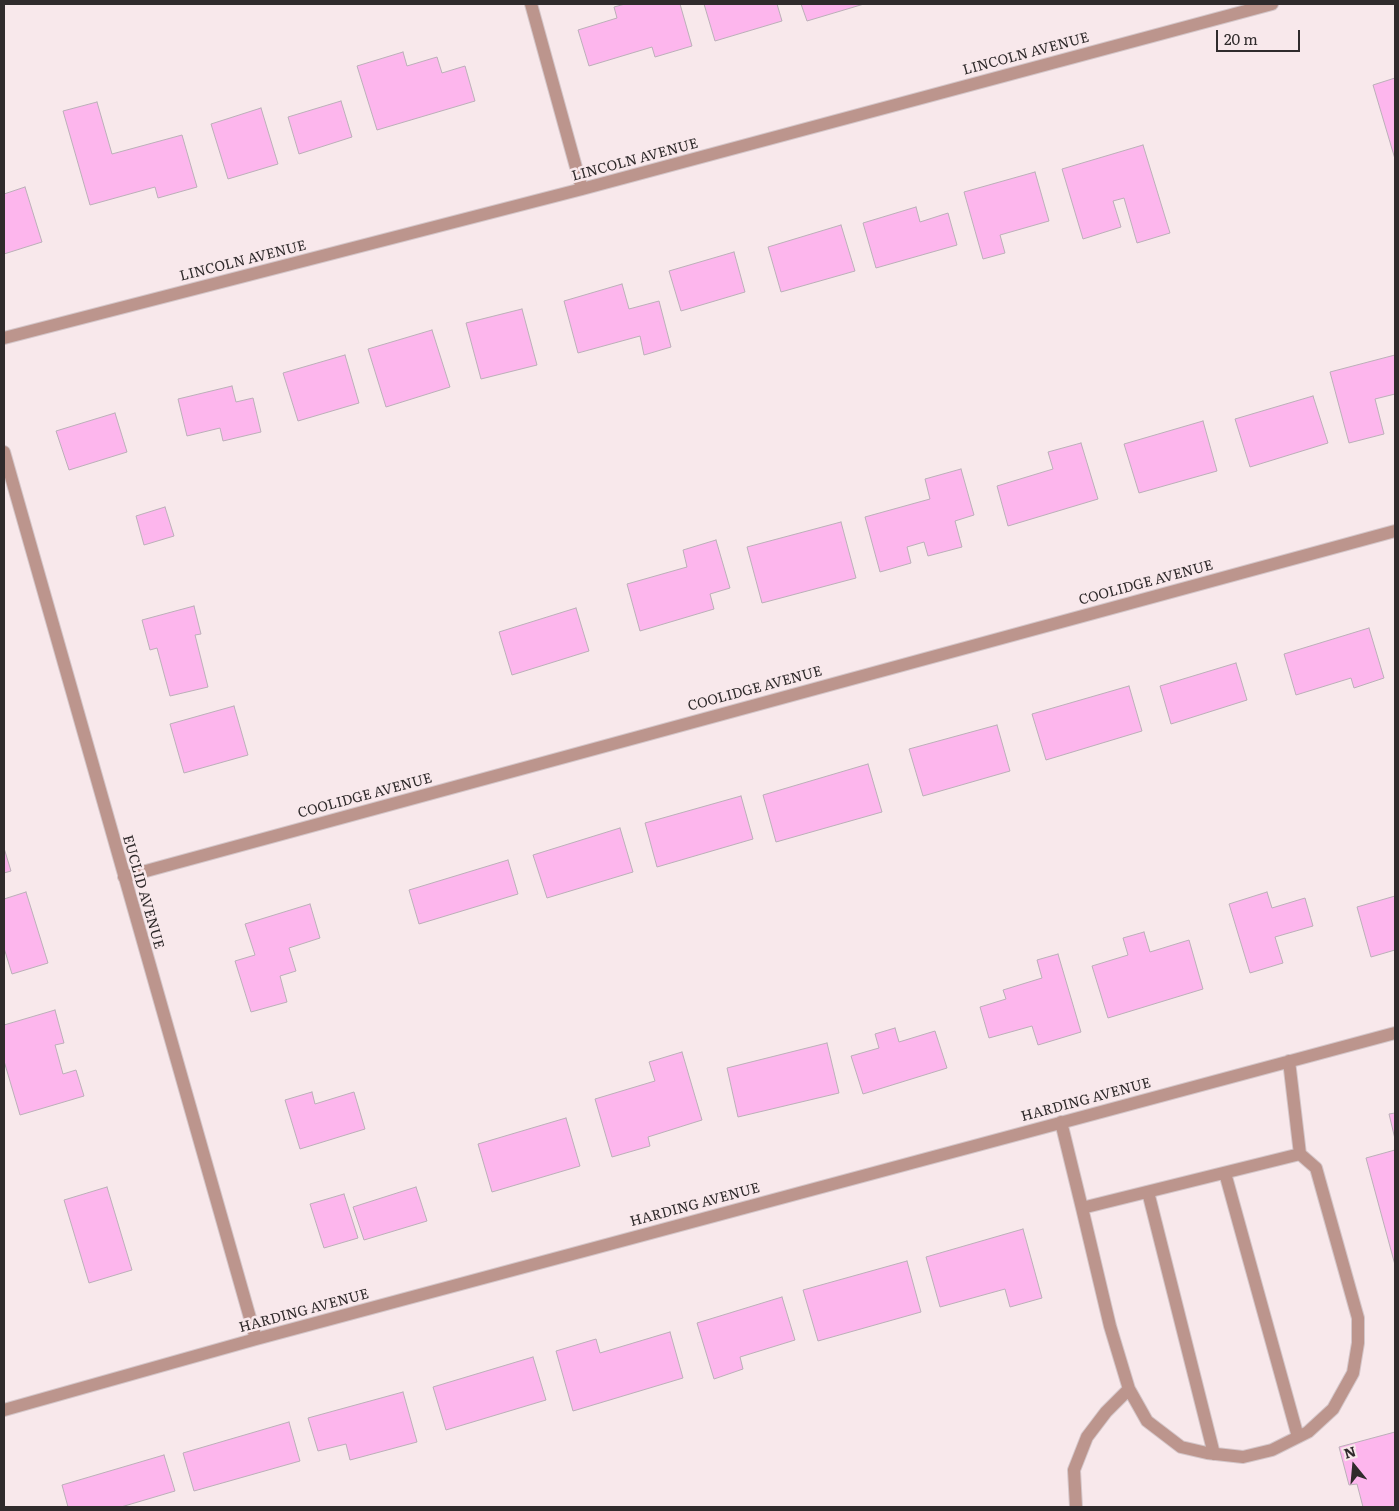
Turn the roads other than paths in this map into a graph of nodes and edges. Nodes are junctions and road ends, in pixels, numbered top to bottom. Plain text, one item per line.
1 (531, 4) edge
2 (1272, 4) edge
3 (582, 190) junction
4 (4, 338) edge
5 (4, 452) edge
6 (1395, 530) edge
7 (124, 877) junction
8 (1395, 1033) edge
9 (1289, 1061) junction
10 (1061, 1122) junction
11 (1300, 1154) junction
12 (1225, 1173) junction
13 (1148, 1192) junction
14 (1082, 1208) junction
15 (256, 1339) junction
16 (1129, 1389) junction
17 (4, 1410) edge
18 (1298, 1437) junction
19 (1214, 1454) junction
20 (1076, 1507) edge

1 - 3 street
2 - 3 street, LINCOLN AVENUE
3 - 4 street, LINCOLN AVENUE
5 - 7 street, EUCLID AVENUE
6 - 7 street, COOLIDGE AVENUE
7 - 15 street, EUCLID AVENUE
8 - 9 street, HARDING AVENUE
9 - 10 street, HARDING AVENUE
9 - 11 street
10 - 14 street
10 - 15 street, HARDING AVENUE
11 - 12 street
11 - 18 street
12 - 13 street
12 - 18 street
13 - 14 street
13 - 19 street
14 - 16 street
15 - 17 street, HARDING AVENUE
16 - 19 street
16 - 20 street
18 - 19 street

